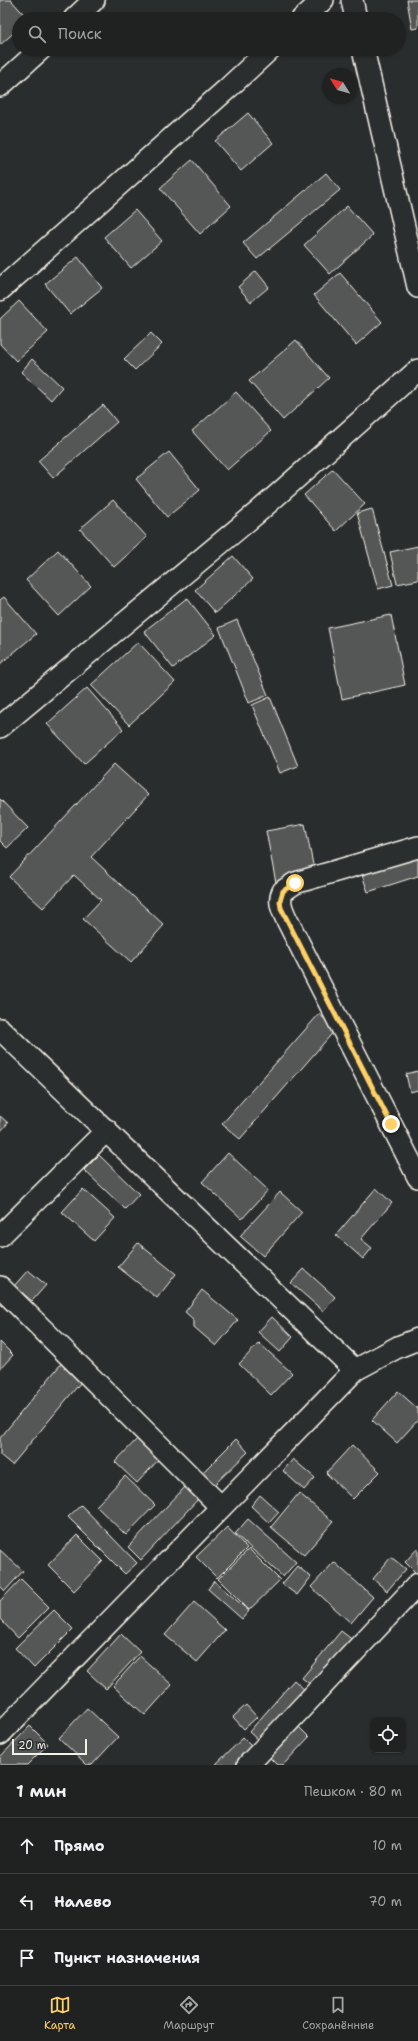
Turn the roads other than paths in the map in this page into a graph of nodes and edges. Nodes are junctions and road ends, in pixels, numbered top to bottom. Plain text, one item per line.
1 (94, 0) edge
2 (323, 0) edge
3 (352, 0) edge
4 (81, 12) edge
5 (310, 12) edge
6 (355, 12) edge
7 (33, 56) edge
8 (263, 56) edge
9 (365, 56) edge
10 (0, 86) edge
11 (418, 287) edge
12 (0, 290) edge
13 (418, 370) edge
14 (0, 727) edge
15 (418, 847) edge
16 (0, 1029) edge
17 (107, 1130) junction
18 (418, 1177) edge
19 (0, 1236) edge
20 (0, 1287) edge
21 (418, 1339) edge
22 (355, 1370) junction
23 (221, 1507) junction
24 (418, 1584) edge
25 (0, 1734) edge
26 (248, 1765) edge

1 - 4 street
2 - 5 street
3 - 6 street
7 - 10 street
8 - 12 street
9 - 11 street
13 - 14 street
15 - 18 street
16 - 17 street
17 - 19 street
17 - 22 street
20 - 23 street
21 - 22 street
22 - 23 street
23 - 25 street
24 - 26 street

